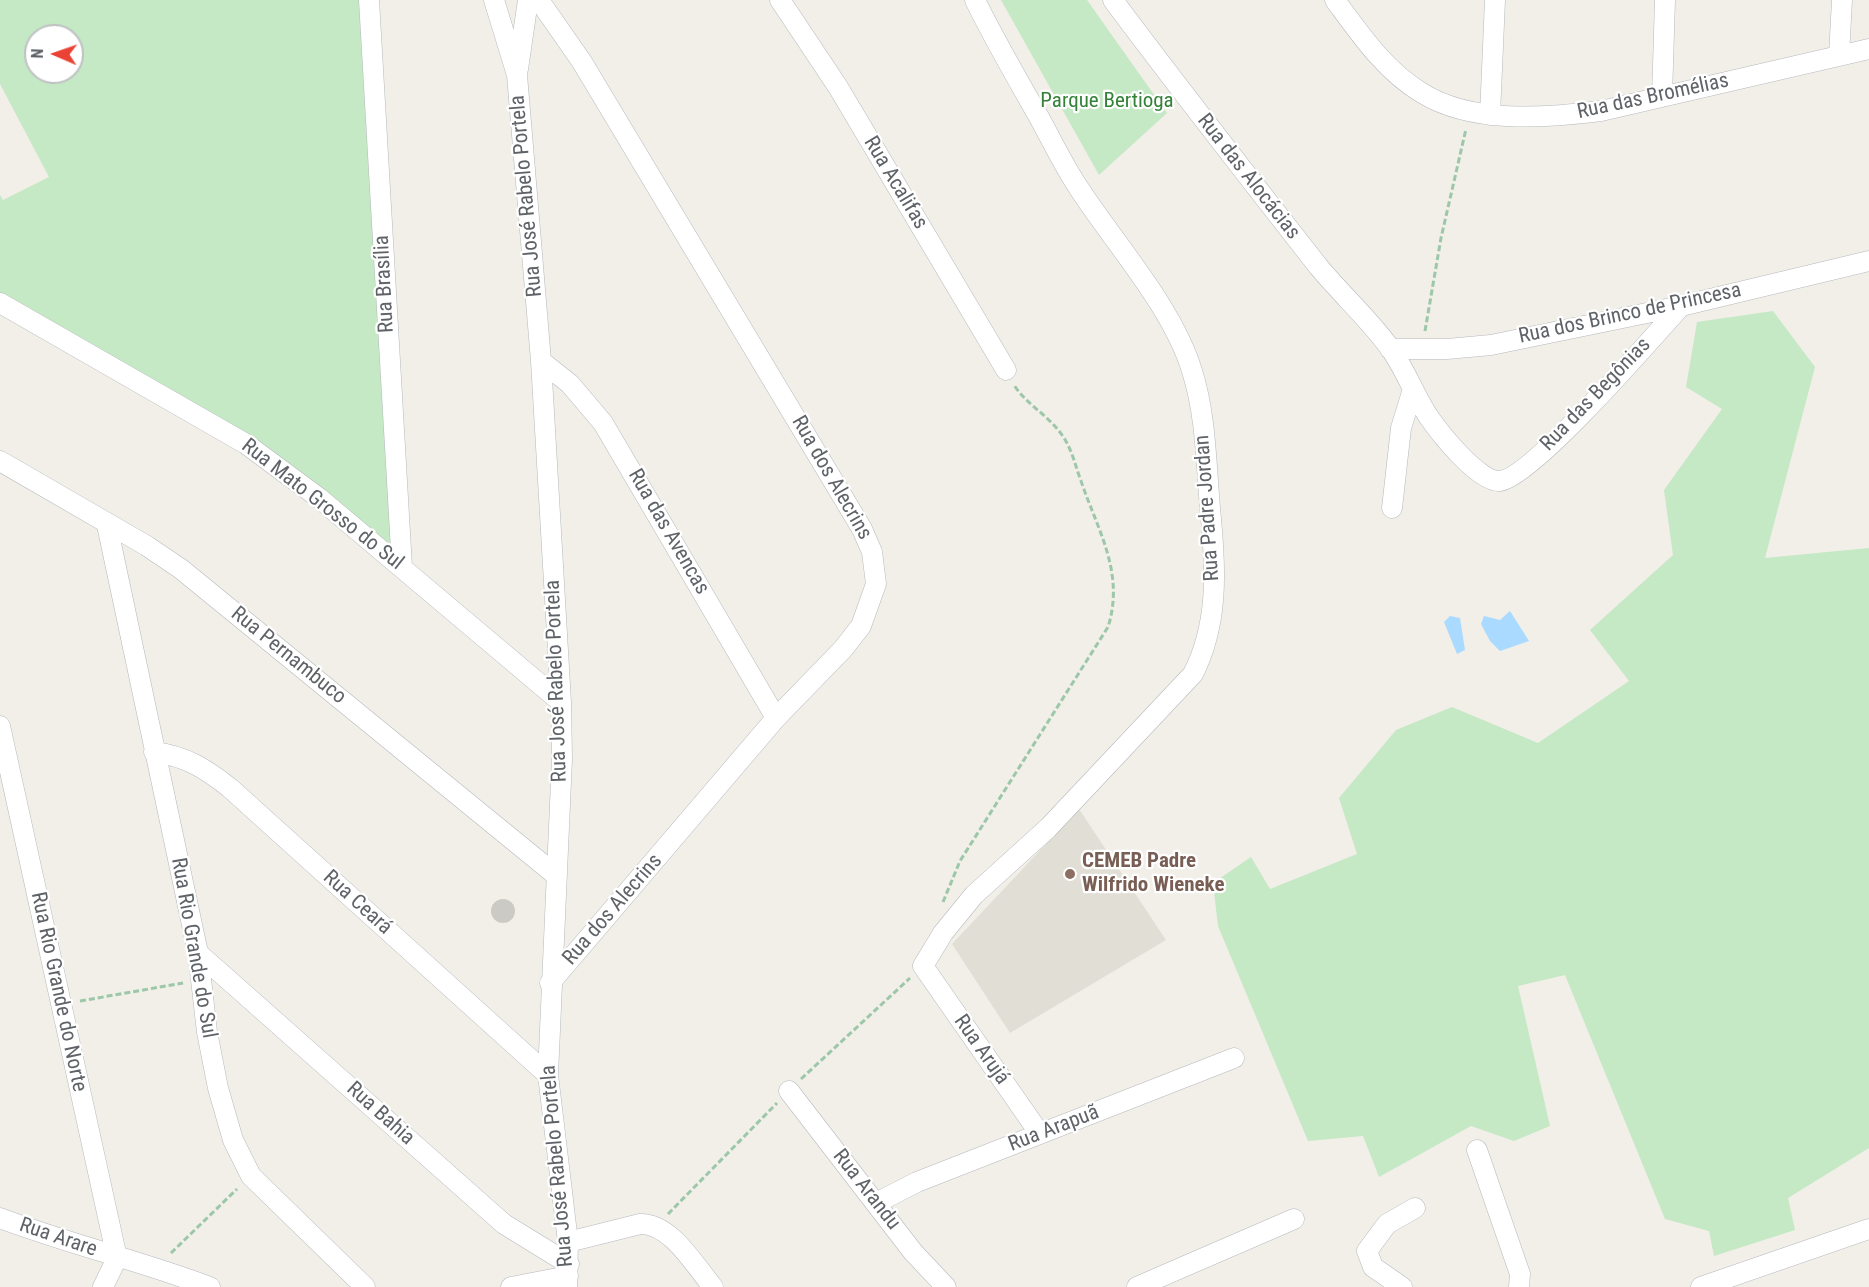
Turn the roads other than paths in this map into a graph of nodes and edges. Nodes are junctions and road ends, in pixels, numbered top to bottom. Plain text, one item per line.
1 (369, 0) edge
2 (494, 0) edge
3 (528, 0) edge
4 (534, 0) edge
5 (780, 0) edge
6 (975, 0) edge
7 (1113, 0) edge
8 (1335, 0) edge
9 (1495, 0) edge
10 (1665, 0) edge
11 (1842, 0) edge
12 (1869, 49) edge
13 (1839, 56) junction
14 (517, 75) junction
15 (1662, 97) junction
16 (1490, 115) junction
17 (1869, 261) edge
18 (0, 303) edge
19 (1681, 306) junction
20 (1390, 349) junction
21 (541, 361) junction
22 (1006, 370) road end
23 (1413, 389) junction
24 (0, 461) edge
25 (1392, 508) dead end
26 (107, 525) junction
27 (402, 567) junction
28 (561, 702) junction
29 (776, 718) junction
30 (0, 726) edge
31 (154, 752) junction
32 (557, 876) junction
33 (198, 953) junction
34 (923, 966) joint
35 (550, 983) junction
36 (1234, 1058) dead end
37 (548, 1074) junction
38 (789, 1091) dead end
39 (1040, 1134) junction
40 (1477, 1150) dead end
41 (876, 1203) junction
42 (1416, 1209) dead end
43 (0, 1218) edge
44 (1293, 1219) dead end
45 (1869, 1229) edge
46 (568, 1242) junction
47 (117, 1258) junction
48 (568, 1276) edge
49 (103, 1287) edge
50 (210, 1287) edge
51 (365, 1287) edge
52 (511, 1287) edge
53 (713, 1287) edge
54 (946, 1287) edge
55 (1137, 1287) edge
56 (1402, 1287) edge
57 (1519, 1287) edge
58 (1701, 1287) edge

1 - 27 street, Rua Brasília
2 - 14 street
3 - 14 street
4 - 29 street, Rua dos Alecrins
5 - 22 street, Rua Acalifas
6 - 34 street, Rua Padre Jordan
7 - 20 street, Rua das Alocácias
8 - 16 street, Rua das Bromélias
9 - 16 street
10 - 15 street
11 - 13 street
12 - 13 street, Rua das Bromélias
13 - 15 street, Rua das Bromélias
14 - 21 street, Rua José Rabelo Portela
15 - 16 street, Rua das Bromélias
17 - 19 street, Rua dos Brinco de Princesa
18 - 27 street, Rua Mato Grosso do Sul
19 - 20 street, Rua dos Brinco de Princesa
19 - 23 street, Rua das Begônias
20 - 23 street
21 - 28 street, Rua José Rabelo Portela
21 - 29 street, Rua das Avencas
23 - 25 street
24 - 26 street, Rua Pernambuco
26 - 31 street, Rua Rio Grande do Sul
26 - 32 street, Rua Pernambuco
27 - 28 street, Rua Mato Grosso do Sul
28 - 32 street, Rua José Rabelo Portela
29 - 35 street, Rua dos Alecrins
30 - 47 street, Rua Rio Grande do Norte
31 - 33 street, Rua Rio Grande do Sul
31 - 37 street, Rua Ceará
32 - 35 street, Rua José Rabelo Portela
33 - 48 street, Rua Bahia
33 - 51 street, Rua Rio Grande do Sul
34 - 39 street, Rua Arujá
35 - 37 street, Rua José Rabelo Portela
36 - 39 street, Rua Arapuã
37 - 46 street, Rua José Rabelo Portela
38 - 41 street, Rua Arandu
39 - 41 street, Rua Arapuã
40 - 57 street
41 - 54 street, Rua Arandu
42 - 56 street
43 - 47 street, Rua Arare
44 - 55 street
45 - 58 street
46 - 48 street, Rua José Rabelo Portela
46 - 53 street
47 - 49 street
47 - 50 street, Rua Arare
48 - 52 street

